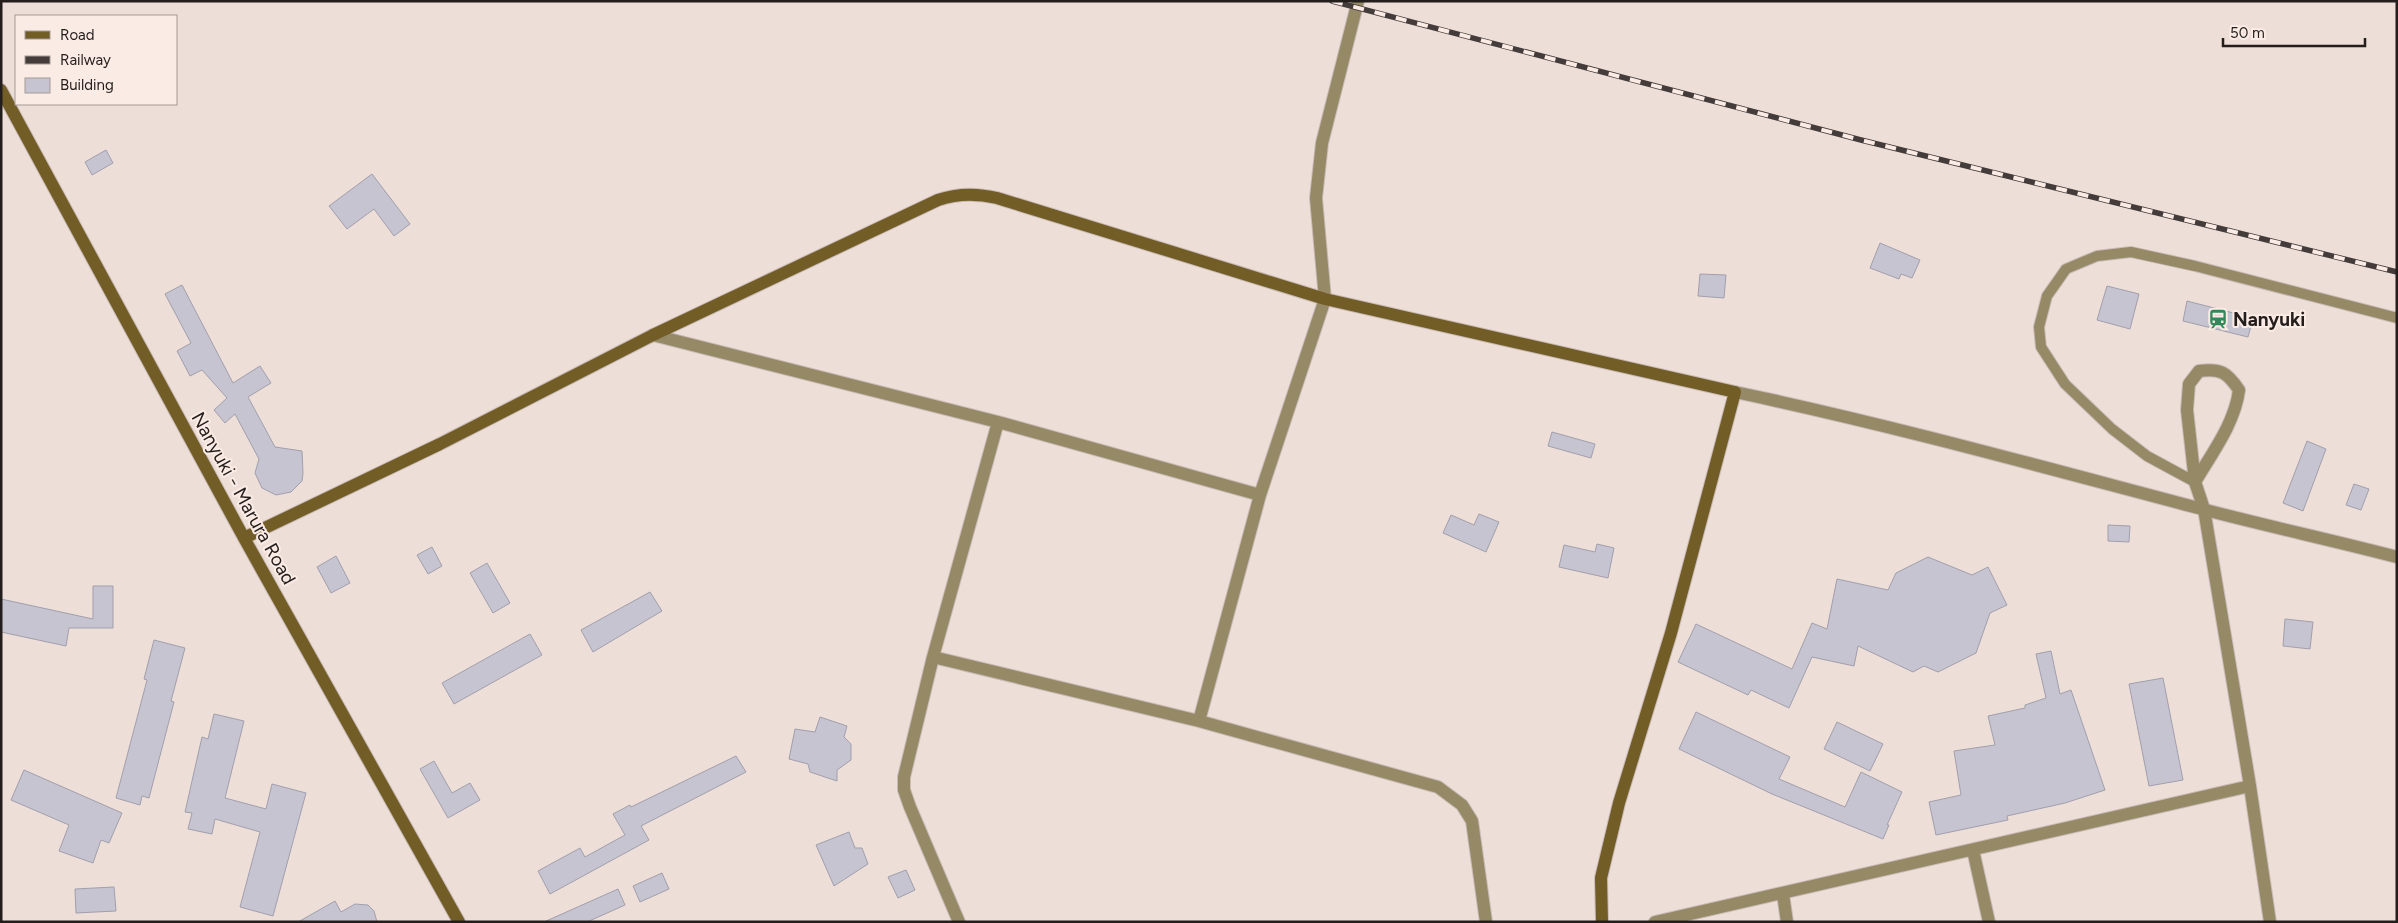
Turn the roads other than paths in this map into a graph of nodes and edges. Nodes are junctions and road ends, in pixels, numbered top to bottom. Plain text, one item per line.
1 (1358, 1) edge
2 (1, 90) edge
3 (1325, 299) junction
4 (2397, 318) edge
5 (653, 335) junction
6 (1735, 392) junction
7 (998, 422) junction
8 (2194, 482) junction
9 (1260, 495) junction
10 (2204, 509) junction
11 (244, 538) junction
12 (2397, 557) edge
13 (933, 657) junction
14 (1199, 720) junction
15 (2250, 786) junction
16 (1973, 850) junction
17 (1783, 894) junction
18 (460, 922) edge
19 (958, 922) edge
20 (1486, 922) edge
21 (1602, 922) edge
22 (1655, 922) edge
23 (1787, 922) edge
24 (1989, 922) edge
25 (2270, 922) edge

1 - 3 street
2 - 11 street, Nanyuki - Marura Road
3 - 5 street
3 - 6 street
3 - 9 street
4 - 8 lane
5 - 7 street
5 - 11 street
6 - 10 street
6 - 21 street
7 - 9 street
7 - 13 street
8 - 8 street
8 - 10 street
9 - 14 street
10 - 12 street
10 - 15 street
11 - 18 street, Nanyuki - Marura Road
13 - 14 street
13 - 19 street
14 - 20 street
15 - 16 street
15 - 25 street
16 - 17 street
16 - 24 street
17 - 22 street
17 - 23 street

